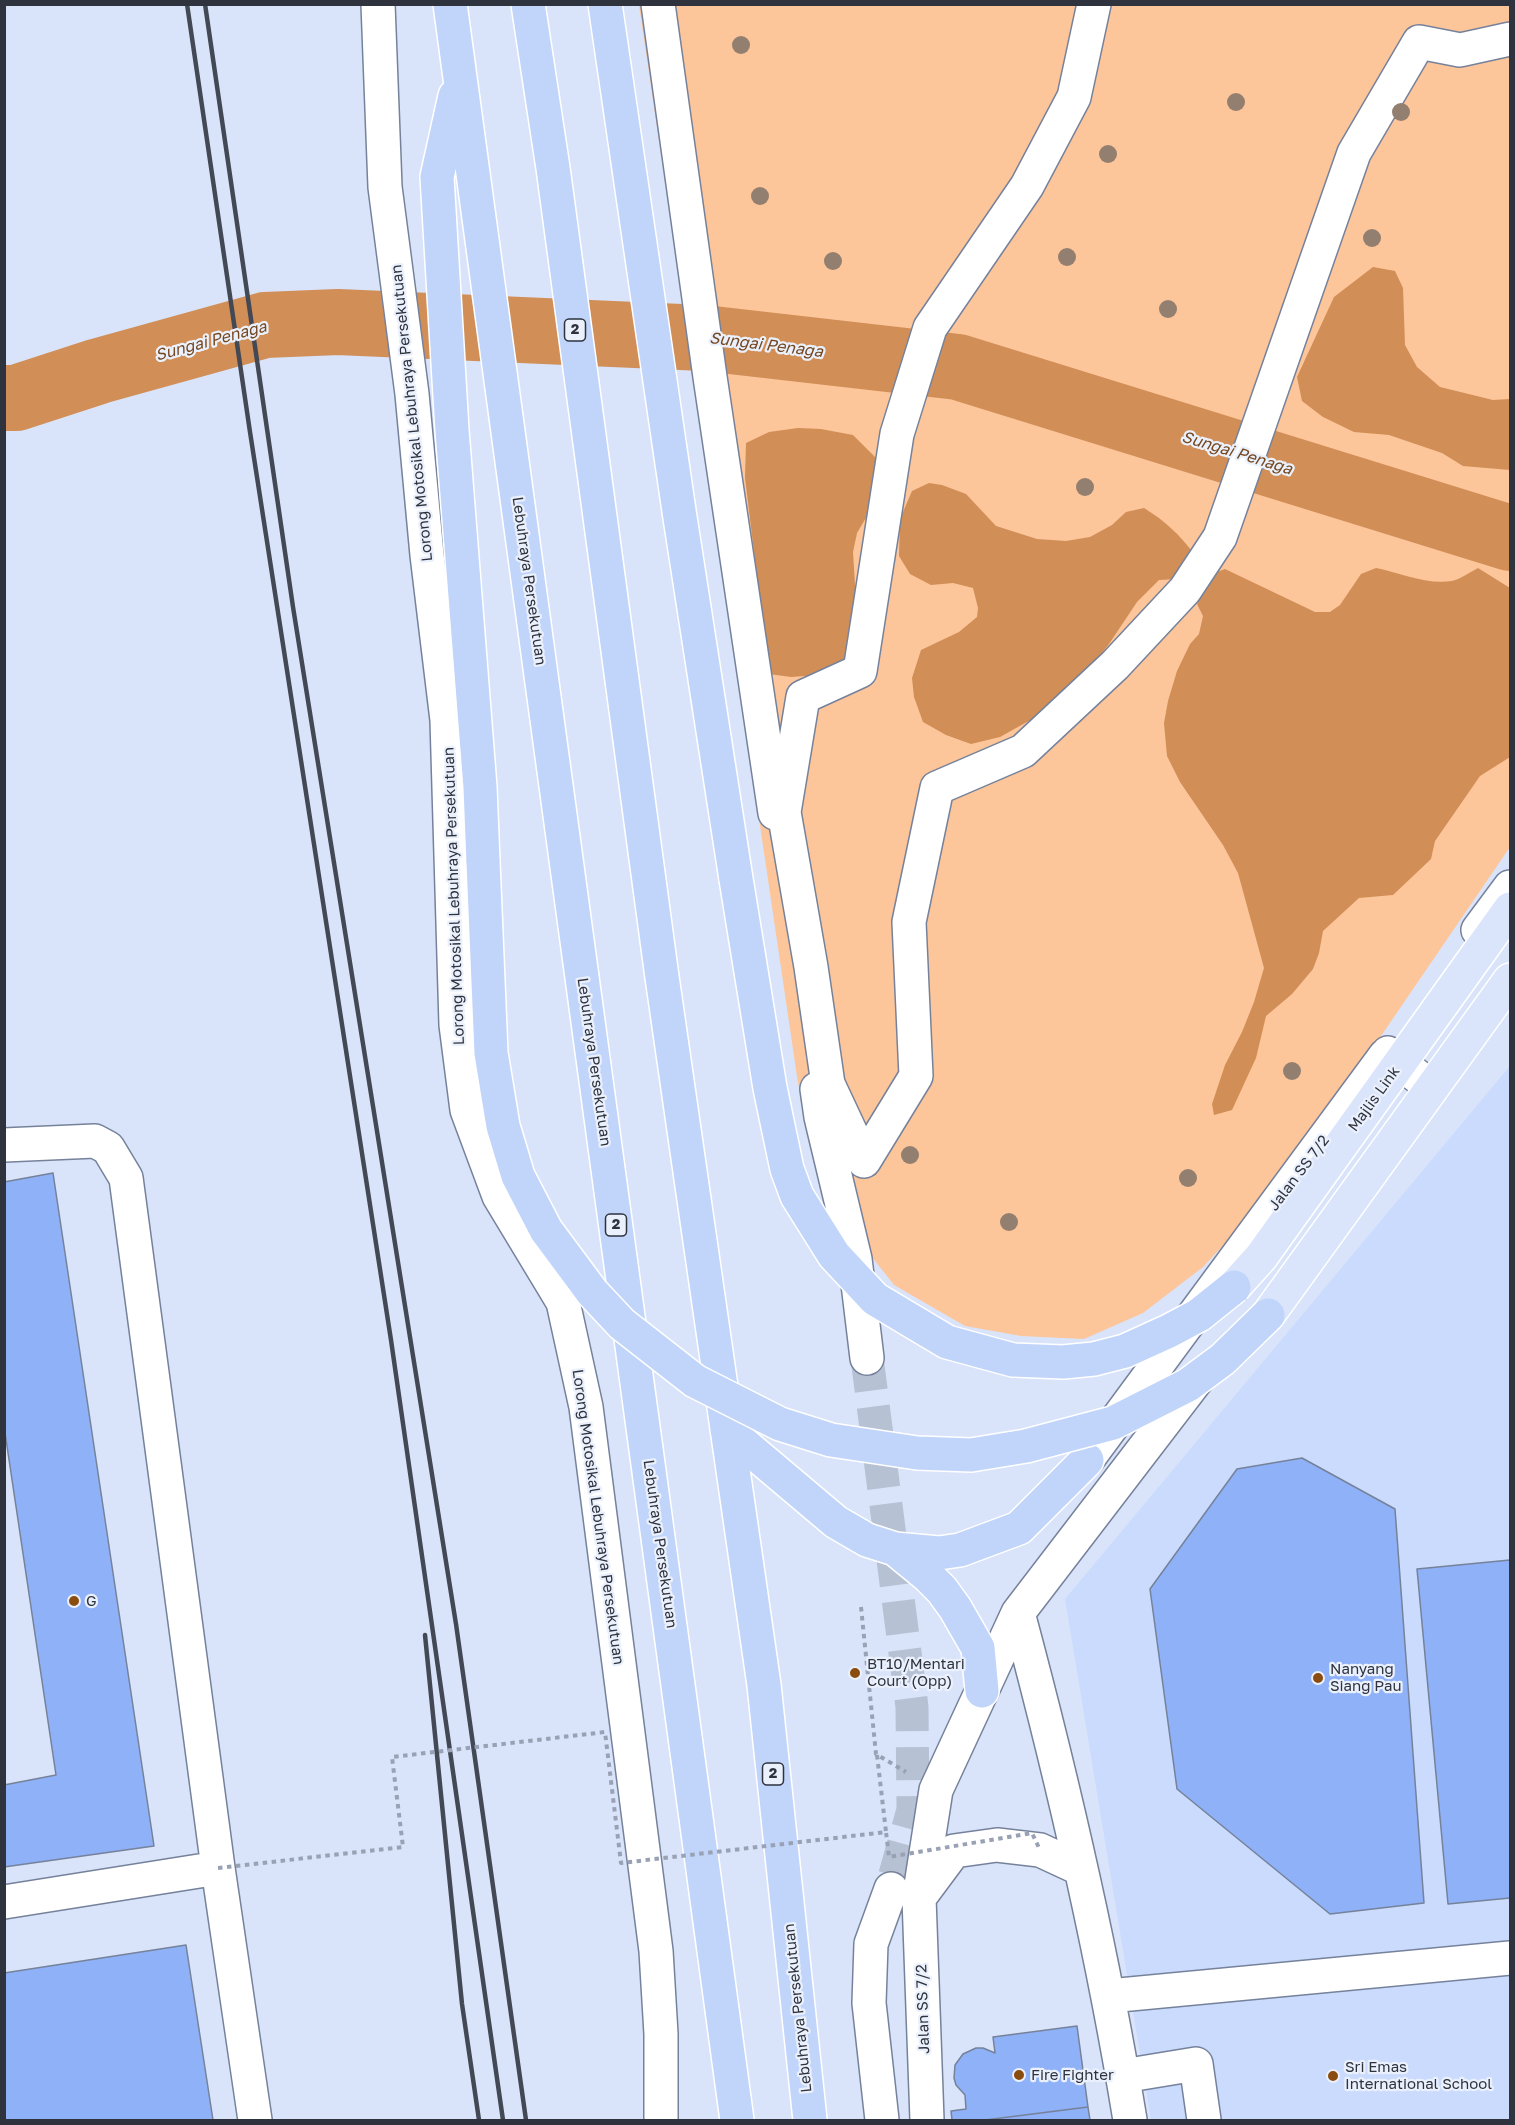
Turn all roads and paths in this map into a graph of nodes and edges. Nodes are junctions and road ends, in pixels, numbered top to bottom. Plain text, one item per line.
1 (378, 4) edge
2 (450, 4) edge
3 (528, 4) edge
4 (605, 4) edge
5 (658, 4) edge
6 (1094, 4) edge
7 (1510, 39) edge
8 (460, 71) junction
9 (1510, 887) edge
10 (1510, 909) edge
11 (1510, 968) edge
12 (1510, 980) edge
13 (1388, 1053) junction
14 (1427, 1084) junction
15 (4, 1145) edge
16 (855, 1259) junction
17 (1234, 1287) joint
18 (1268, 1315) joint
19 (867, 1358) tunnel mouth
20 (1160, 1360) junction
21 (727, 1430) junction
22 (1087, 1460) joint
23 (894, 1549) junction
24 (861, 1607) dead end
25 (1018, 1613) junction
26 (982, 1691) junction
27 (876, 1754) junction
28 (936, 1790) junction
29 (886, 1832) junction
30 (1040, 1850) junction
31 (218, 1868) junction
32 (1082, 1869) junction
33 (905, 1893) junction
34 (4, 1902) edge
35 (1510, 1958) edge
36 (1109, 1996) junction
37 (1123, 2076) junction
38 (255, 2121) edge
39 (661, 2121) edge
40 (737, 2121) edge
41 (810, 2121) edge
42 (882, 2121) edge
43 (927, 2121) edge
44 (1130, 2121) edge
45 (1204, 2121) edge

1 - 39 street, Lorong Motosikal Lebuhraya Persekutuan
2 - 8 highway, Lebuhraya Persekutuan / 2
3 - 21 highway, Lebuhraya Persekutuan / 2
4 - 17 highway, bridge
5 - 16 street
6 - 7 street
8 - 18 highway, bridge
8 - 40 highway, Lebuhraya Persekutuan / 2
9 - 13 street, Jalan SS 7/2
10 - 17 main road, Majlis Link, bridge
11 - 14 street
12 - 18 main road
13 - 14 street
13 - 20 street, Jalan SS 7/2
14 - 25 street
15 - 31 street
16 - 19 street
16 - 20 street
20 - 22 street, Jalan SS 7/2
21 - 23 highway
21 - 41 highway, Lebuhraya Persekutuan / 2
22 - 23 highway
23 - 26 highway
24 - 27 path
25 - 26 street
25 - 32 street
26 - 28 street
27 - 28 path
27 - 29 path
28 - 33 street
29 - 30 path, bridge
29 - 31 path, bridge
30 - 32 street
30 - 33 street
31 - 34 street
31 - 38 street
32 - 36 street
33 - 42 street
33 - 43 street, Jalan SS 7/2
35 - 36 street
36 - 37 street
37 - 44 street
37 - 45 street

